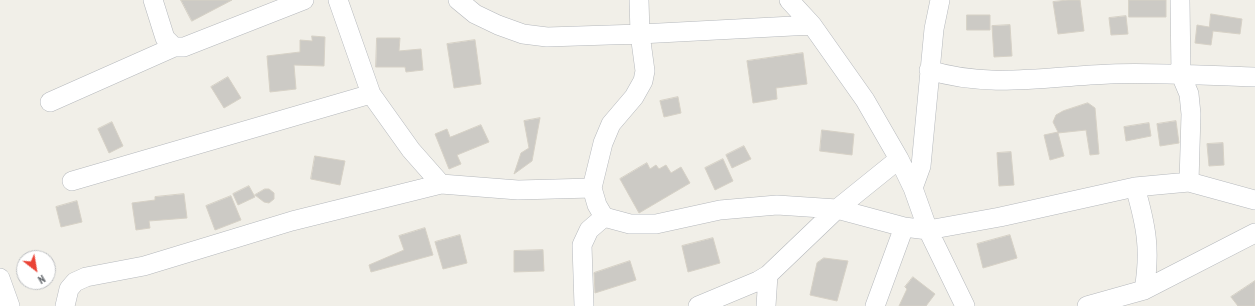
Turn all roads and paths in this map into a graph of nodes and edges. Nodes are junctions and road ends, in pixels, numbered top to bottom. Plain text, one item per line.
1 (153, 0) edge
2 (304, 0) edge
3 (338, 0) edge
4 (458, 0) edge
5 (639, 0) edge
6 (789, 0) edge
7 (940, 0) edge
8 (1180, 0) edge
9 (812, 24) junction
10 (640, 34) junction
11 (174, 47) junction
12 (929, 70) junction
13 (1181, 75) junction
14 (1255, 77) edge
15 (371, 94) junction
16 (50, 102) dead end
17 (899, 159) junction
18 (72, 181) dead end
19 (1189, 182) junction
20 (441, 184) junction
21 (1135, 187) junction
22 (592, 188) junction
23 (913, 188) junction
24 (1255, 200) edge
25 (837, 209) junction
26 (604, 217) junction
27 (904, 227) junction
28 (928, 230) junction
29 (1255, 234) edge
30 (768, 275) junction
31 (0, 278) edge
32 (1144, 290) junction
33 (10, 306) edge
34 (65, 306) edge
35 (584, 306) edge
36 (698, 306) edge
37 (766, 306) edge
38 (875, 306) edge
39 (965, 306) edge
40 (1087, 306) edge

1 - 11 street
2 - 11 street
3 - 15 street
4 - 10 street
5 - 10 street
6 - 9 street
7 - 12 street
8 - 13 street
9 - 10 street
9 - 17 street
10 - 22 street
11 - 16 street
12 - 13 street
12 - 23 street
13 - 14 street
13 - 19 street
15 - 18 street
15 - 20 street
17 - 23 street
17 - 25 street
19 - 21 street
19 - 24 street
20 - 22 street
20 - 34 street
21 - 28 street
21 - 32 street
22 - 26 street
23 - 28 street
25 - 26 street
25 - 27 street
25 - 30 street
26 - 35 street
27 - 28 street
27 - 38 street
28 - 39 street
29 - 32 street
30 - 36 street
30 - 37 street
31 - 33 street
32 - 40 street

